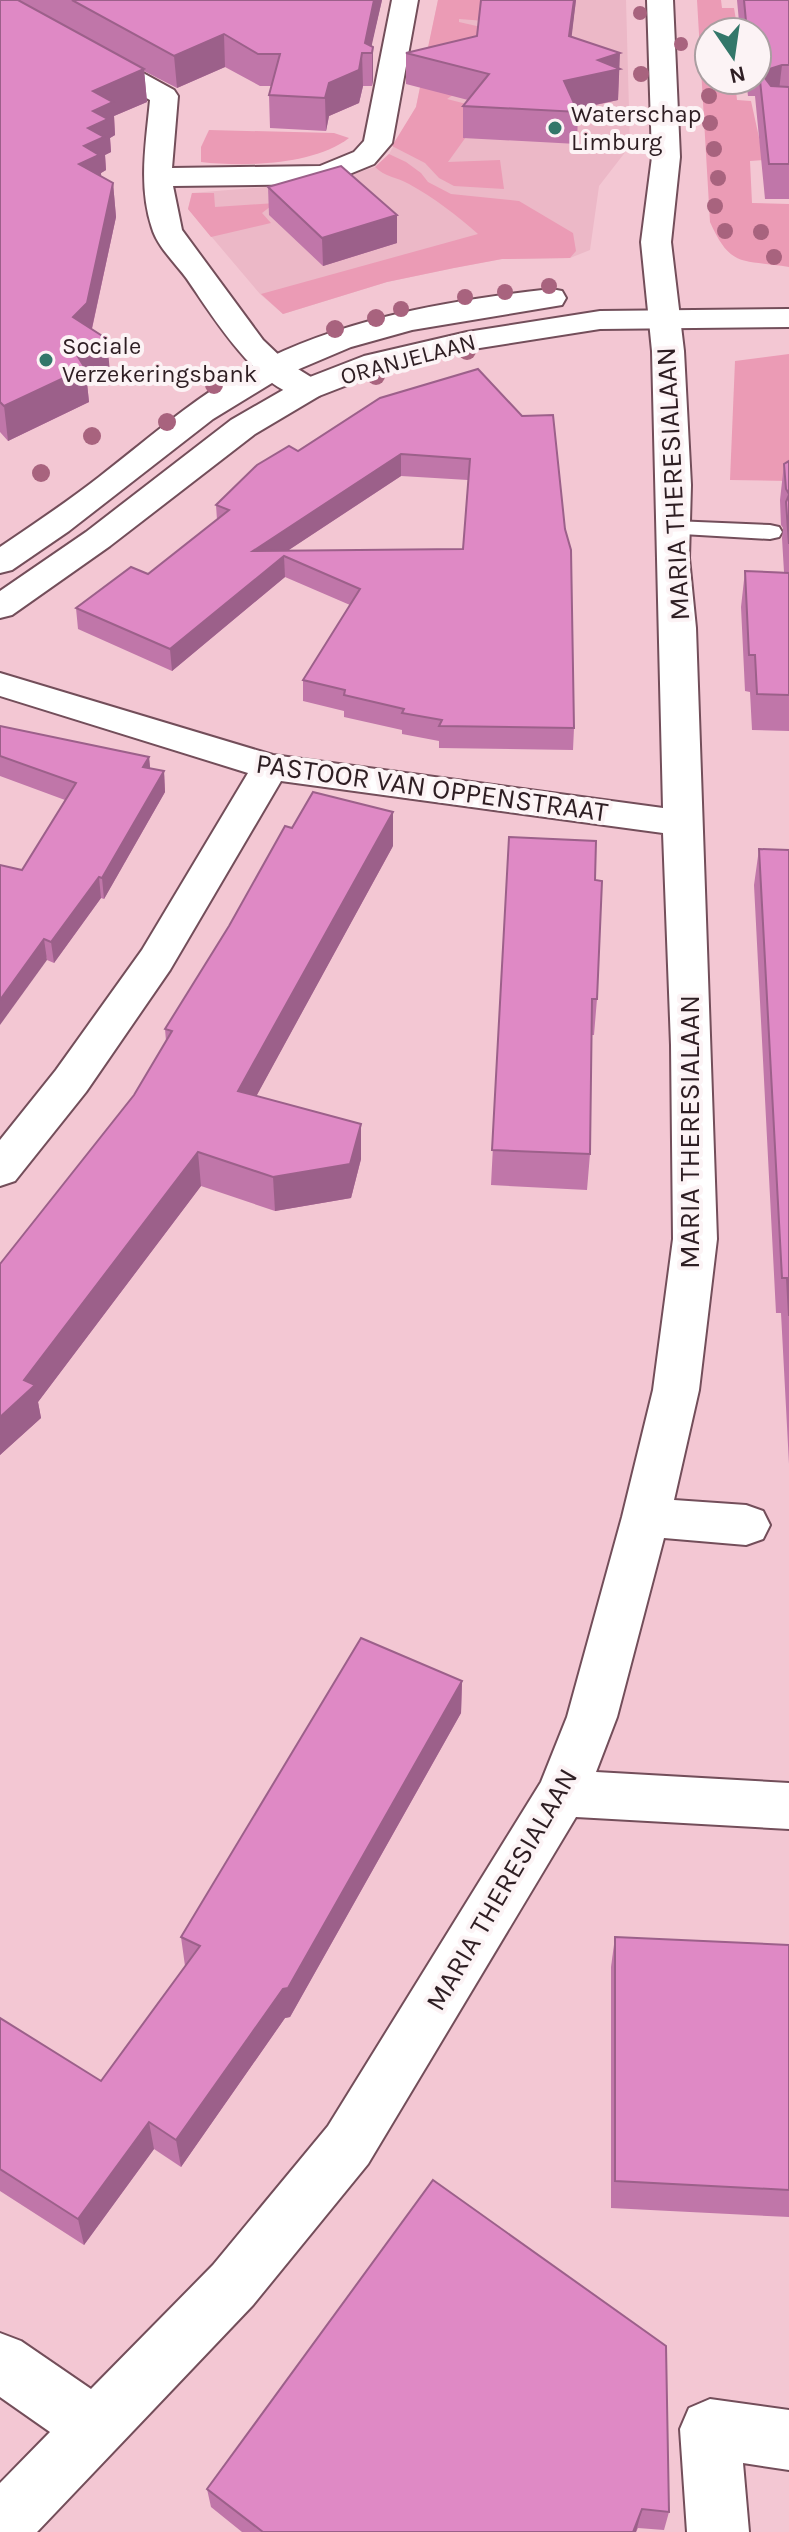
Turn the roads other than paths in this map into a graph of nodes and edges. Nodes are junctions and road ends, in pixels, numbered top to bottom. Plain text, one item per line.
1 (405, 0) edge
2 (660, 0) edge
3 (0, 6) edge
4 (157, 177) junction
5 (789, 299) edge
6 (661, 305) junction
7 (789, 318) edge
8 (274, 368) junction
9 (308, 389) junction
10 (674, 528) junction
11 (770, 532) dead end
12 (0, 563) edge
13 (0, 607) edge
14 (0, 684) edge
15 (270, 767) junction
16 (682, 823) junction
17 (0, 1170) edge
18 (646, 1517) junction
19 (746, 1525) dead end
20 (562, 1793) junction
21 (789, 1806) edge
22 (0, 2362) edge
23 (95, 2427) junction
24 (789, 2440) edge
25 (0, 2527) edge
26 (718, 2532) edge

1 - 4 street
2 - 6 street, MARIA THERESIALAAN
3 - 4 street
4 - 8 street
5 - 6 street, ORANJELAAN
6 - 7 street, ORANJELAAN
6 - 8 street, ORANJELAAN
6 - 9 street, ORANJELAAN
6 - 10 street, MARIA THERESIALAAN
8 - 9 street
8 - 12 street, ORANJELAAN
9 - 13 street, ORANJELAAN
10 - 11 lane
10 - 16 street, MARIA THERESIALAAN
14 - 15 street, PASTOOR VAN OPPENSTRAAT
15 - 16 street, PASTOOR VAN OPPENSTRAAT
15 - 17 street
16 - 18 street, MARIA THERESIALAAN
18 - 19 street
18 - 20 street, MARIA THERESIALAAN
20 - 21 street
20 - 23 street, MARIA THERESIALAAN
22 - 23 street
23 - 25 street, MARIA THERESIALAAN
24 - 26 street

